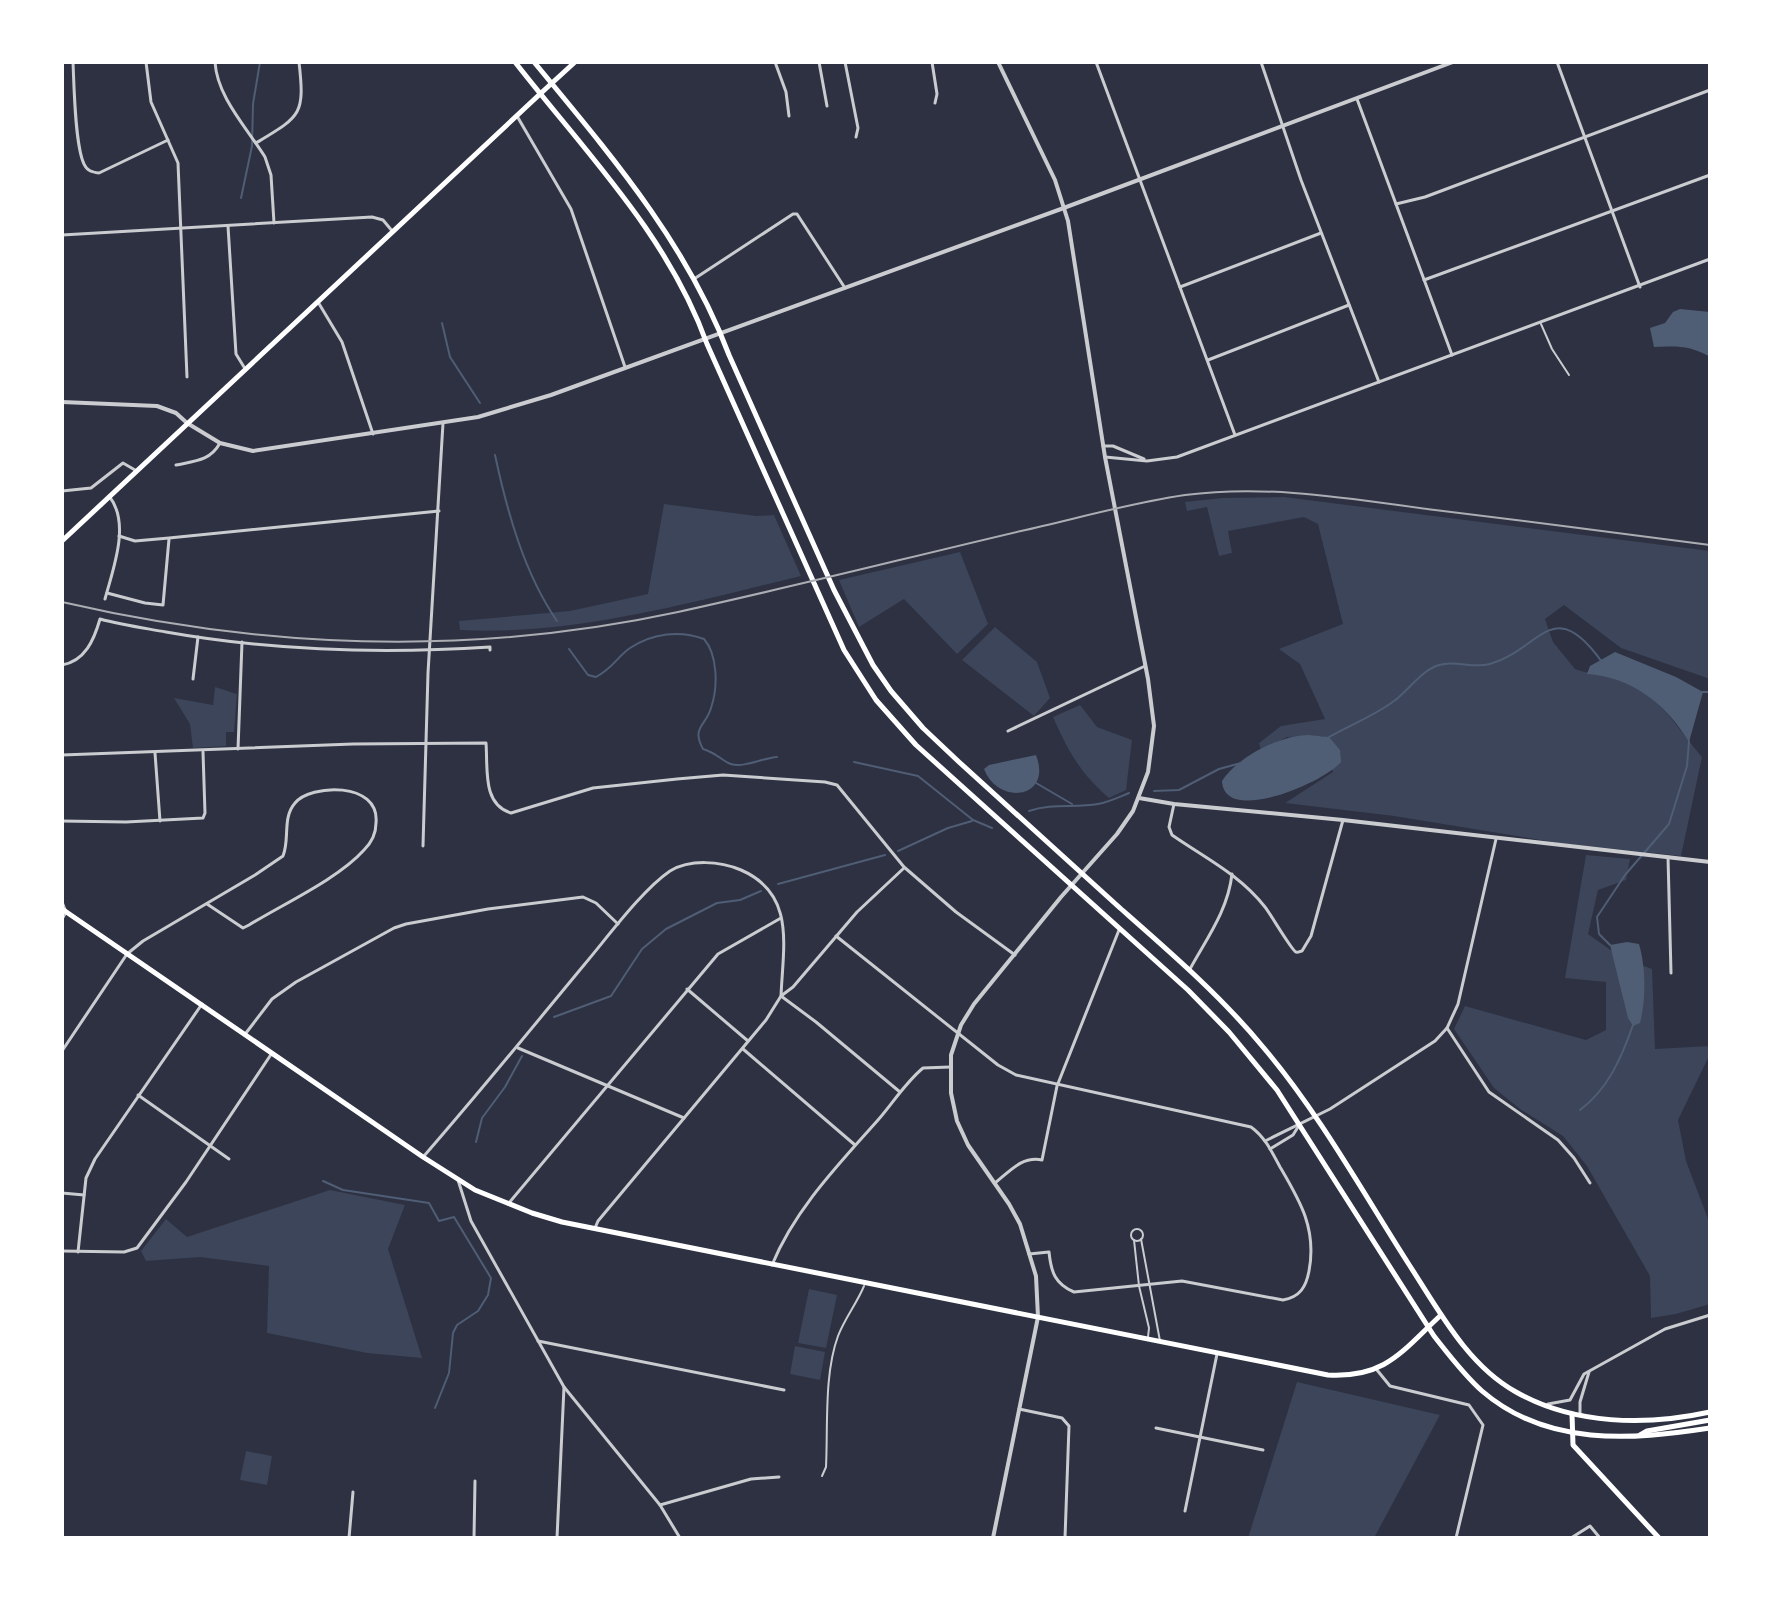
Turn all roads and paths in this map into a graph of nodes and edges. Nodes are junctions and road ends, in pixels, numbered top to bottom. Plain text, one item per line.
1 (73, 62) edge
2 (146, 62) edge
3 (215, 62) edge
4 (299, 62) edge
5 (515, 62) edge
6 (534, 62) edge
7 (575, 62) edge
8 (775, 62) edge
9 (819, 62) edge
10 (845, 62) edge
11 (932, 62) edge
12 (998, 62) edge
13 (1096, 62) edge
14 (1261, 62) edge
15 (1453, 62) edge
16 (1557, 62) edge
17 (552, 84) junction
18 (1710, 90) edge
19 (540, 94) junction
20 (1357, 99) junction
21 (935, 103) dead end
22 (827, 106) dead end
23 (517, 116) junction
24 (789, 116) dead end
25 (1283, 126) junction
26 (1585, 136) junction
27 (856, 137) dead end
28 (168, 140) junction
29 (256, 143) junction
30 (1710, 175) edge
31 (1140, 179) junction
32 (1396, 204) junction
33 (1064, 208) junction
34 (1613, 211) junction
35 (274, 223) junction
36 (228, 226) junction
37 (182, 229) junction
38 (393, 232) junction
39 (1321, 233) junction
40 (62, 235) edge
41 (1710, 259) edge
42 (694, 279) junction
43 (1424, 280) junction
44 (1180, 287) junction
45 (1640, 287) junction
46 (845, 288) junction
47 (318, 301) junction
48 (1349, 305) junction
49 (1540, 322) junction
50 (720, 331) junction
51 (705, 337) junction
52 (1452, 355) junction
53 (1208, 360) junction
54 (625, 367) junction
55 (245, 369) junction
56 (1569, 375) dead end
57 (187, 377) dead end
58 (1379, 382) junction
59 (62, 402) edge
60 (187, 423) junction
61 (443, 423) junction
62 (373, 434) junction
63 (1235, 435) junction
64 (220, 443) junction
65 (1103, 446) junction
66 (1105, 457) junction
67 (1147, 461) junction
68 (176, 465) dead end
69 (136, 471) junction
70 (62, 491) edge
71 (109, 496) junction
72 (439, 511) junction
73 (119, 536) junction
74 (169, 538) junction
75 (62, 541) edge
76 (107, 593) junction
77 (105, 599) dead end
78 (198, 637) junction
79 (242, 642) junction
80 (490, 648) dead end
81 (430, 650) junction
82 (62, 665) edge
83 (1145, 666) junction
84 (193, 679) dead end
85 (1008, 731) dead end
86 (425, 743) junction
87 (238, 749) junction
88 (203, 750) junction
89 (155, 753) junction
90 (62, 755) edge
91 (1139, 798) junction
92 (1174, 804) junction
93 (1343, 820) junction
94 (62, 821) edge
95 (160, 821) junction
96 (1496, 839) junction
97 (423, 846) dead end
98 (1668, 857) junction
99 (1710, 862) edge
100 (905, 868) junction
101 (1082, 873) junction
102 (1232, 874) junction
103 (1071, 885) junction
104 (62, 902) edge
105 (207, 904) junction
106 (64, 911) edge
107 (781, 918) junction
108 (62, 919) edge
109 (618, 924) junction
110 (1119, 930) junction
111 (836, 936) junction
112 (127, 954) junction
113 (1015, 955) junction
114 (1189, 969) junction
115 (1671, 973) dead end
116 (686, 989) junction
117 (781, 996) junction
118 (202, 1004) junction
119 (1447, 1028) junction
120 (958, 1033) junction
121 (245, 1034) junction
122 (748, 1041) junction
123 (516, 1047) junction
124 (742, 1048) junction
125 (62, 1051) edge
126 (272, 1053) junction
127 (950, 1067) junction
128 (605, 1086) junction
129 (1057, 1086) junction
130 (900, 1092) junction
131 (138, 1095) junction
132 (684, 1118) junction
133 (1315, 1118) junction
134 (1299, 1126) junction
135 (1265, 1141) junction
136 (210, 1145) junction
137 (855, 1145) junction
138 (1270, 1149) junction
139 (423, 1157) junction
140 (229, 1159) dead end
141 (457, 1179) junction
142 (995, 1183) junction
143 (1590, 1183) dead end
144 (62, 1193) edge
145 (84, 1195) junction
146 (508, 1204) junction
147 (595, 1228) junction
148 (1141, 1239) junction
149 (1134, 1240) junction
150 (62, 1251) edge
151 (78, 1252) junction
152 (1029, 1254) junction
153 (772, 1265) junction
154 (865, 1283) junction
155 (1148, 1284) junction
156 (1139, 1286) junction
157 (1441, 1315) junction
158 (1710, 1315) edge
159 (1038, 1317) junction
160 (1428, 1327) junction
161 (1148, 1339) junction
162 (538, 1341) junction
163 (1160, 1342) junction
164 (1217, 1353) junction
165 (1377, 1370) junction
166 (1589, 1372) junction
167 (564, 1387) junction
168 (784, 1390) dead end
169 (1542, 1404) junction
170 (1019, 1409) junction
171 (1710, 1412) edge
172 (1572, 1414) junction
173 (1581, 1416) junction
174 (1710, 1420) edge
175 (1156, 1428) dead end
176 (1710, 1428) edge
177 (1571, 1432) junction
178 (1639, 1436) junction
179 (1199, 1437) junction
180 (1263, 1450) dead end
181 (822, 1476) dead end
182 (779, 1477) dead end
183 (475, 1481) dead end
184 (353, 1492) dead end
185 (660, 1505) junction
186 (1185, 1511) dead end
187 (349, 1538) edge
188 (474, 1538) edge
189 (557, 1538) edge
190 (680, 1538) edge
191 (993, 1538) edge
192 (1065, 1538) edge
193 (1456, 1538) edge
194 (1571, 1538) edge
195 (1600, 1538) edge
196 (1659, 1538) edge

1 - 28 street
2 - 28 street
3 - 29 street
4 - 29 street
5 - 19 main road
6 - 17 main road
7 - 17 main road
8 - 24 street
9 - 22 street
10 - 27 street
11 - 21 street
12 - 33 street
13 - 31 street
14 - 25 street
15 - 20 street
16 - 26 street
17 - 19 main road
17 - 42 main road
18 - 26 street
19 - 23 main road
19 - 51 main road
20 - 25 street
20 - 32 street
23 - 38 main road
23 - 54 street
25 - 31 street
25 - 39 street
26 - 32 street
26 - 34 street
28 - 37 street
29 - 35 street
30 - 34 street
31 - 33 street
31 - 44 street
32 - 43 street
33 - 46 street
33 - 65 street
34 - 43 street
34 - 45 street
35 - 36 street
35 - 38 street
36 - 37 street
36 - 55 street
37 - 40 street
37 - 57 street
38 - 47 main road
39 - 44 street
39 - 48 street
41 - 45 street
42 - 46 street
42 - 50 main road
43 - 52 street
44 - 53 street
45 - 49 street
46 - 50 street
47 - 55 main road
47 - 62 street
48 - 53 street
48 - 58 street
49 - 52 street
49 - 56 lane
50 - 51 street
50 - 101 main road
51 - 54 street
51 - 103 main road
52 - 58 street
53 - 63 street
54 - 61 street
55 - 60 main road
58 - 63 street
59 - 60 street
60 - 64 street
60 - 69 main road
61 - 62 street
61 - 72 street
62 - 64 street
63 - 67 street
64 - 68 street
65 - 66 street
65 - 67 street
66 - 67 street
66 - 83 street
69 - 70 street
69 - 71 main road
71 - 73 street
71 - 75 main road
72 - 74 street
72 - 81 street
73 - 74 street
73 - 76 street
74 - 76 street
76 - 77 street
78 - 79 street
78 - 82 street
78 - 84 street
79 - 81 street
79 - 87 street
80 - 81 street
81 - 86 street
83 - 85 street
83 - 91 street
86 - 87 street
86 - 97 street
86 - 100 street
87 - 88 street
88 - 89 street
88 - 95 street
89 - 90 street
89 - 95 street
91 - 92 street
91 - 101 street
92 - 93 street
92 - 102 street
93 - 96 street
93 - 102 street
94 - 95 street
96 - 98 street
96 - 119 street
98 - 99 street
98 - 115 street
100 - 111 street
100 - 113 street
101 - 103 street
101 - 114 main road
102 - 114 street
103 - 110 main road
103 - 113 street
104 - 106 street
105 - 105 street
105 - 112 street
106 - 108 street
106 - 112 main road
107 - 109 street
107 - 116 street
107 - 117 street
109 - 121 street
109 - 123 street
110 - 129 street
110 - 134 main road
111 - 117 street
111 - 120 street
112 - 118 main road
112 - 125 street
113 - 120 street
114 - 133 main road
116 - 122 street
116 - 128 street
117 - 122 street
117 - 130 street
118 - 121 main road
118 - 131 street
119 - 133 street
119 - 143 street
120 - 127 street
120 - 129 street
121 - 126 main road
122 - 124 street
123 - 128 street
123 - 139 street
124 - 132 street
124 - 137 street
126 - 136 street
126 - 139 main road
127 - 130 street
127 - 142 street
128 - 132 street
128 - 146 street
129 - 135 street
129 - 142 street
130 - 137 street
131 - 136 street
131 - 145 street
132 - 147 street
133 - 134 street
133 - 157 main road
134 - 135 street
134 - 138 street
134 - 160 main road
135 - 138 street
136 - 140 street
136 - 151 street
137 - 153 street
138 - 155 street
139 - 141 main road
141 - 146 main road
141 - 162 street
142 - 152 street
144 - 145 street
145 - 151 street
146 - 147 main road
147 - 153 main road
148 - 149 lane
148 - 149 lane
148 - 155 lane
149 - 156 lane
150 - 151 street
152 - 156 street
152 - 159 street
153 - 154 main road
154 - 159 main road
154 - 181 lane
155 - 156 street
155 - 163 lane
156 - 161 lane
157 - 160 main road
157 - 169 main road
158 - 166 street
159 - 161 main road
159 - 170 street
160 - 165 main road
160 - 177 main road
161 - 163 main road
162 - 167 street
162 - 168 street
163 - 164 main road
164 - 165 main road
164 - 179 street
165 - 193 street
166 - 169 street
166 - 173 street
167 - 185 street
167 - 189 street
169 - 172 main road
170 - 191 street
170 - 192 street
171 - 173 main road
172 - 173 main road
172 - 177 main road
174 - 178 main road
175 - 179 street
176 - 178 main road
177 - 178 main road
177 - 196 main road
179 - 180 street
179 - 186 street
182 - 185 street
183 - 188 street
184 - 187 street
185 - 190 street
194 - 195 street

